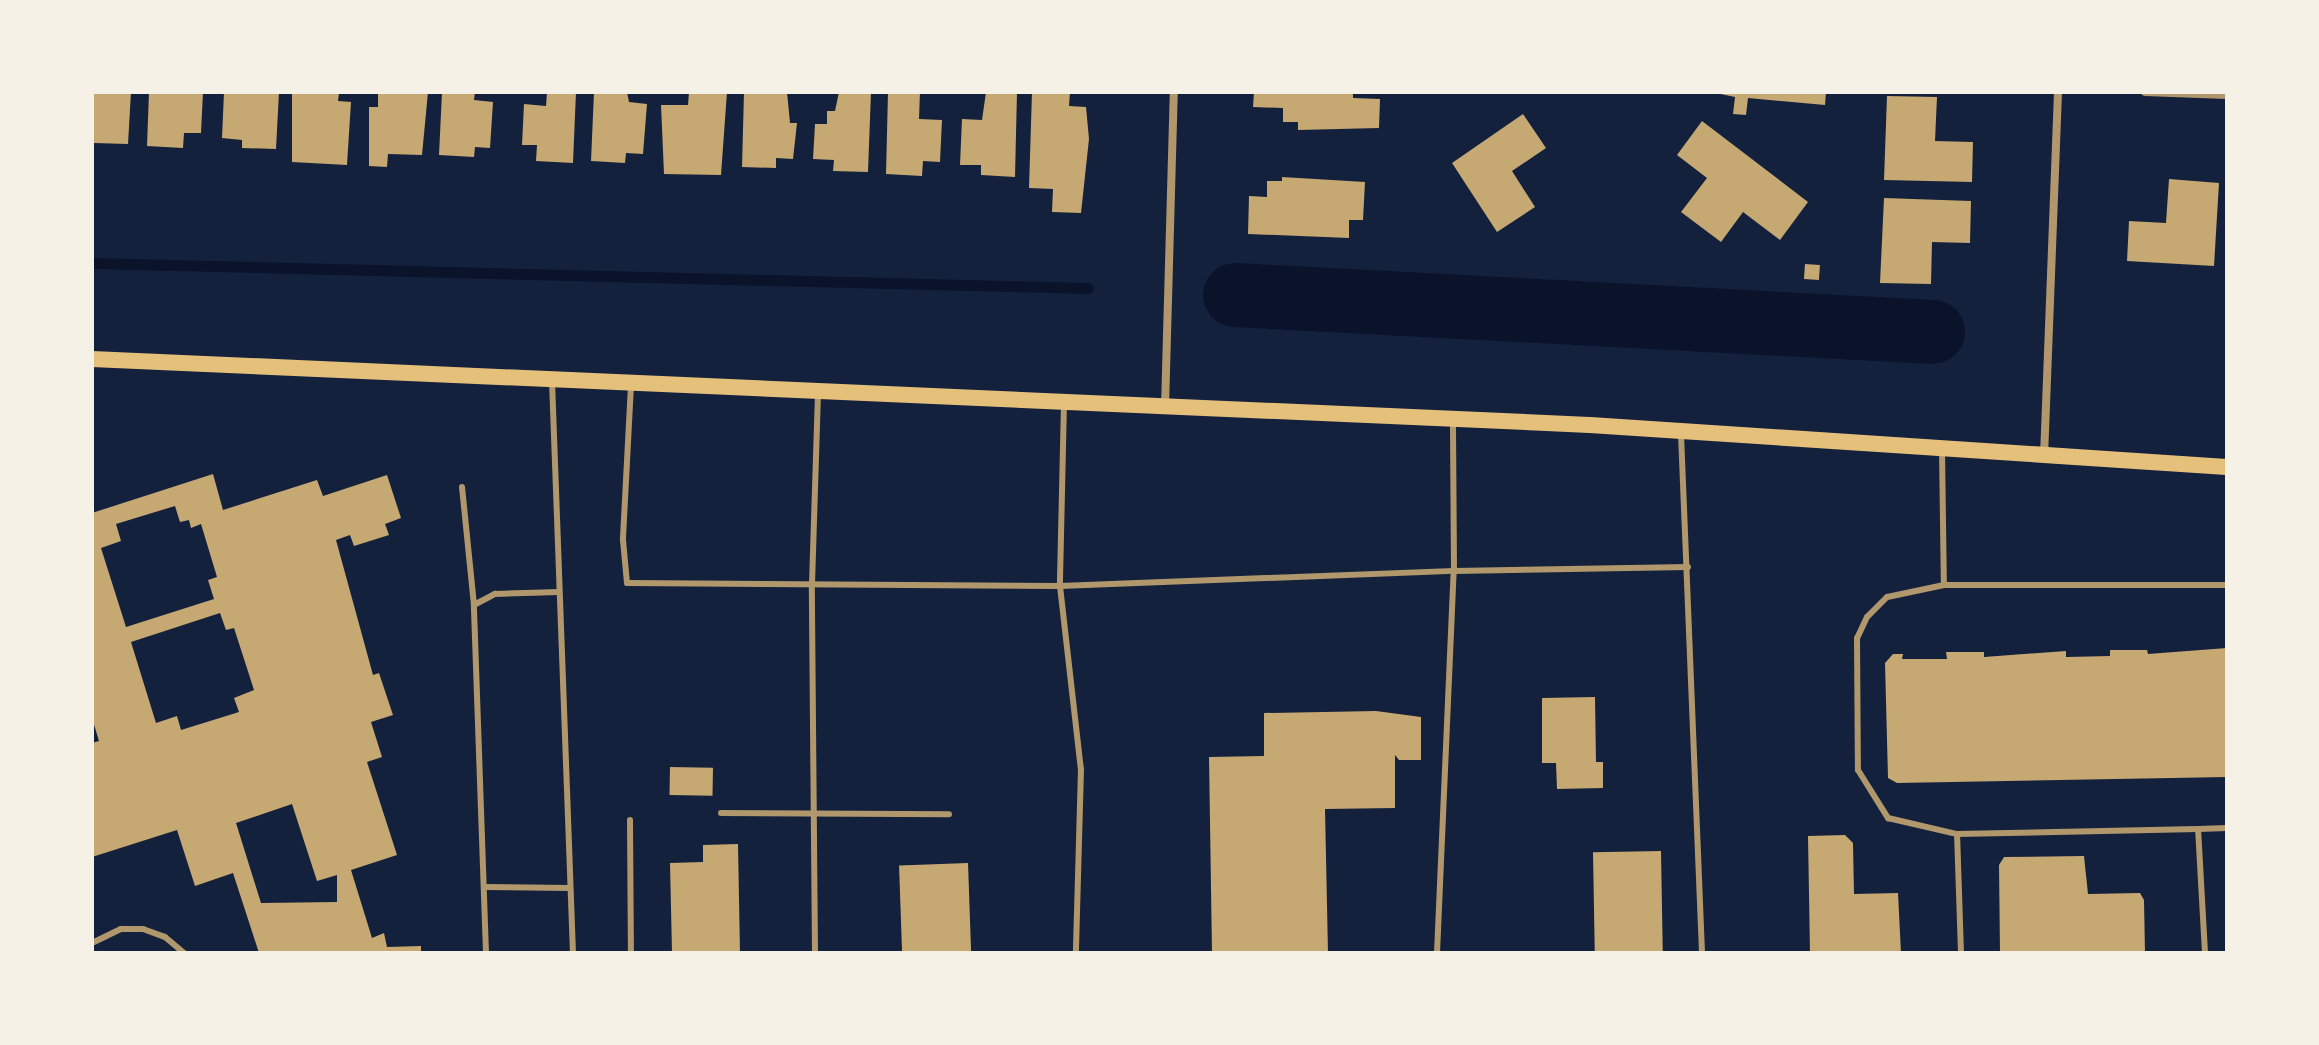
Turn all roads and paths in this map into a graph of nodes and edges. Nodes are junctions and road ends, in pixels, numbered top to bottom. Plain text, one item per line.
1 (1174, 92) edge
2 (2058, 92) edge
3 (2145, 92) edge
4 (2227, 95) edge
5 (92, 359) edge
6 (552, 378) junction
7 (631, 382) junction
8 (818, 391) junction
9 (1064, 403) junction
10 (1165, 408) junction
11 (1453, 420) junction
12 (1681, 430) junction
13 (1942, 450) junction
14 (2044, 457) junction
15 (2227, 467) edge
16 (462, 487) dead end
17 (1688, 567) junction
18 (1454, 571) junction
19 (812, 584) junction
20 (1944, 585) junction
21 (2227, 585) edge
22 (1060, 586) junction
23 (559, 592) junction
24 (474, 605) junction
25 (721, 813) dead end
26 (814, 814) junction
27 (949, 814) dead end
28 (630, 820) dead end
29 (2227, 828) edge
30 (2198, 829) junction
31 (1957, 834) junction
32 (484, 887) junction
33 (570, 888) junction
34 (92, 943) edge
35 (184, 953) edge
36 (486, 953) edge
37 (573, 953) edge
38 (631, 953) edge
39 (815, 953) edge
40 (1076, 953) edge
41 (1437, 953) edge
42 (1702, 953) edge
43 (1961, 953) edge
44 (2205, 953) edge

1 - 10 street
2 - 14 street
3 - 4 street
5 - 6 main road
6 - 7 main road
6 - 23 lane
7 - 8 main road
7 - 19 lane
8 - 9 main road
8 - 19 lane
9 - 10 main road
9 - 22 lane
10 - 11 main road
11 - 12 main road
11 - 18 lane
12 - 13 main road
12 - 17 lane
13 - 14 main road
13 - 20 lane
14 - 15 main road
16 - 24 lane
17 - 18 lane
17 - 42 lane
18 - 22 lane
18 - 41 lane
19 - 22 lane
19 - 26 lane
20 - 21 lane
20 - 31 lane
22 - 40 lane
23 - 24 lane
23 - 33 lane
24 - 32 lane
25 - 26 lane
26 - 27 lane
26 - 39 lane
28 - 38 lane
29 - 30 lane
30 - 31 lane
30 - 44 lane
31 - 43 lane
32 - 33 lane
32 - 36 lane
33 - 37 lane
34 - 35 lane

